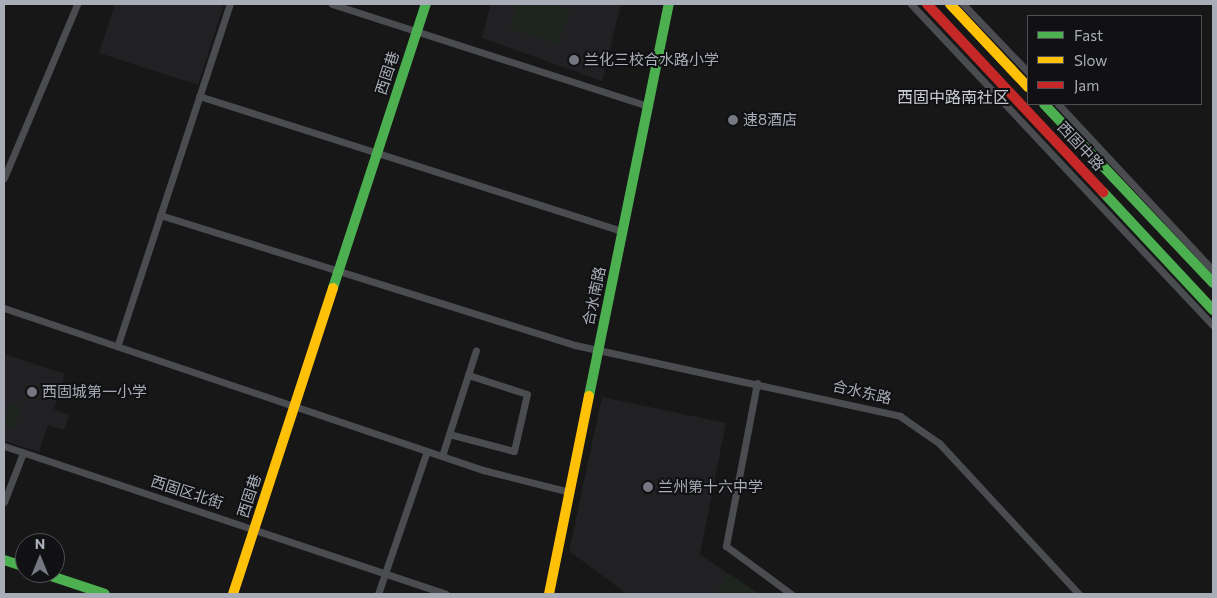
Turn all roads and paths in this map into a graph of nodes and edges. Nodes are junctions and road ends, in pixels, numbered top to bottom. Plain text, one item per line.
1 (77, 4) edge
2 (230, 4) edge
3 (332, 4) edge
4 (426, 4) edge
5 (669, 4) edge
6 (912, 4) edge
7 (927, 4) edge
8 (950, 4) edge
9 (963, 4) edge
10 (417, 31) junction
11 (1027, 71) edge
12 (1027, 86) edge
13 (199, 96) junction
14 (1045, 105) edge
15 (1059, 105) edge
16 (648, 106) junction
17 (377, 152) junction
18 (4, 178) edge
19 (160, 215) junction
20 (622, 231) junction
21 (1213, 270) edge
22 (338, 271) junction
23 (1213, 283) edge
24 (1212, 307) edge
25 (4, 308) edge
26 (1203, 316) junction
27 (1213, 326) edge
28 (118, 344) junction
29 (476, 350) dead end
30 (598, 350) junction
31 (468, 375) junction
32 (757, 383) junction
33 (294, 406) junction
34 (449, 434) junction
35 (4, 446) edge
36 (426, 451) junction
37 (23, 453) junction
38 (442, 456) junction
39 (569, 492) junction
40 (4, 502) edge
41 (254, 529) junction
42 (385, 573) junction
43 (65, 581) edge
44 (105, 594) edge
45 (233, 594) edge
46 (378, 594) edge
47 (446, 594) edge
48 (549, 594) edge
49 (791, 594) edge
50 (1079, 594) edge

1 - 18 street
2 - 13 street
3 - 10 street
4 - 10 main road, 西固巷
5 - 16 main road, 合水南路
6 - 26 street
7 - 24 main road, 西固中路
8 - 12 main road
9 - 11 street
10 - 16 street
10 - 17 main road, 西固巷
13 - 17 street
13 - 19 street
14 - 23 main road, 西固中路
15 - 21 street
16 - 20 main road, 合水南路
17 - 20 street
17 - 22 main road, 西固巷
19 - 22 street
19 - 28 street
20 - 30 main road, 合水南路
22 - 30 street, 合水东路
22 - 33 main road, 西固巷
24 - 26 street
25 - 28 street
26 - 27 street
28 - 33 street
29 - 31 street
30 - 32 street, 合水东路
30 - 39 main road, 合水南路
31 - 34 street
31 - 34 street
32 - 49 street
32 - 50 street, 合水东路
33 - 36 street
33 - 41 main road, 西固巷
34 - 38 street
35 - 37 street, 西固区北街
36 - 38 street
36 - 42 street
37 - 40 street
37 - 41 street, 西固区北街
38 - 39 street
39 - 48 main road, 合水南路
41 - 42 street, 西固区北街
41 - 45 main road, 西固巷
42 - 46 street
42 - 47 street, 西固区北街
43 - 44 main road

